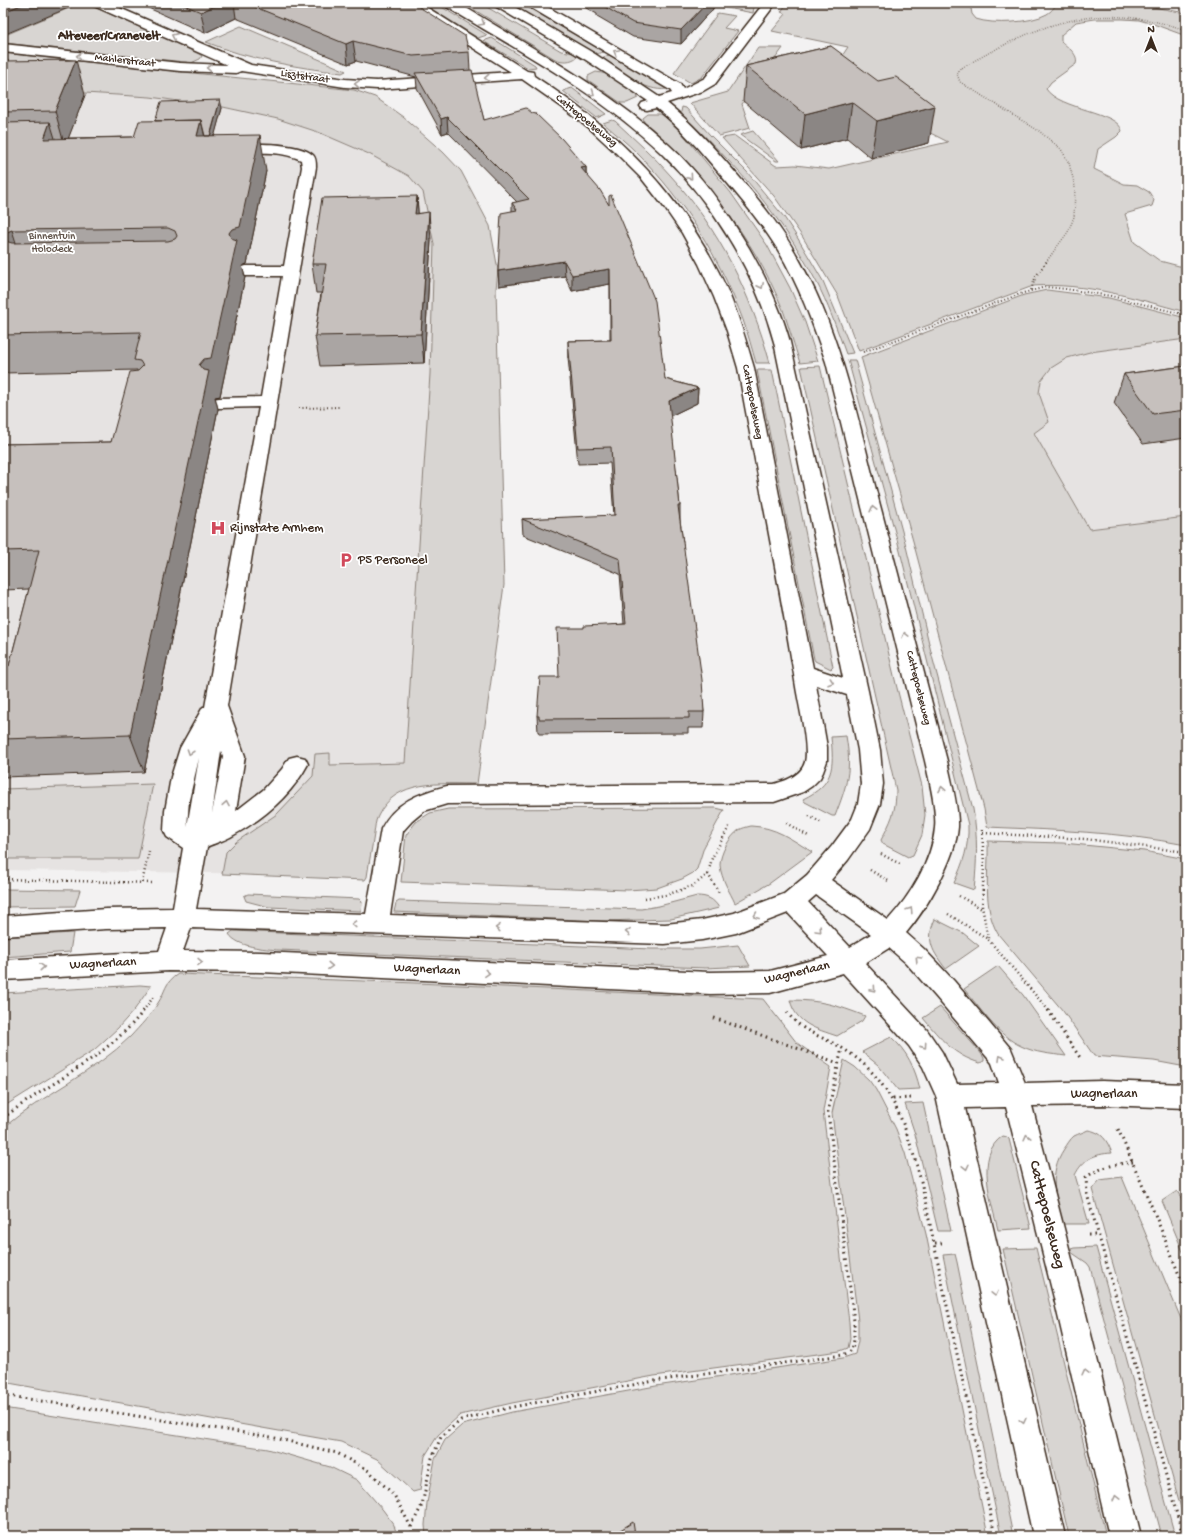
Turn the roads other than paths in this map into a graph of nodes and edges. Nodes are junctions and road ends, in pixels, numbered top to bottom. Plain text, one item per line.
1 (98, 3) edge
2 (411, 3) edge
3 (449, 3) edge
4 (499, 3) edge
5 (532, 3) edge
6 (770, 3) edge
7 (3, 48) edge
8 (578, 65) junction
9 (248, 69) junction
10 (526, 75) junction
11 (680, 94) junction
12 (657, 103) junction
13 (622, 114) junction
14 (214, 150) edge
15 (246, 271) dead end
16 (292, 271) junction
17 (269, 402) junction
18 (219, 403) dead end
19 (804, 673) junction
20 (857, 691) junction
21 (297, 764) dead end
22 (195, 844) junction
23 (815, 882) junction
24 (792, 901) junction
25 (184, 918) junction
26 (376, 925) junction
27 (3, 926) edge
28 (890, 934) junction
29 (168, 961) junction
30 (848, 961) junction
31 (3, 970) edge
32 (1016, 1094) junction
33 (949, 1096) junction
34 (1186, 1096) edge
35 (1049, 1536) edge
36 (1125, 1536) edge

9 -> 1 street, Lisztstraat
2 - 10 street, Cattepoelseweg
3 -> 8 street, Cattepoelseweg
4 - 8 street, Cattepoelseweg
11 -> 5 street
6 - 11 street
9 -> 7 street, Mahlerstraat
8 - 10 street
8 - 12 street, Cattepoelseweg
8 -> 13 street, Cattepoelseweg
10 -> 9 street, Lisztstraat
10 - 19 street, Cattepoelseweg
11 - 12 street
12 - 13 street
28 -> 12 street, Cattepoelseweg
13 -> 20 street, Cattepoelseweg
14 - 16 street
15 - 16 street
16 - 17 street
17 - 18 street
17 - 22 street
19 -> 20 street
19 - 26 street, Cattepoelseweg
20 - 23 street, Cattepoelseweg
21 - 22 street
22 - 25 street
23 - 24 street
23 - 28 street, Cattepoelseweg
24 -> 26 street
24 -> 30 street
26 -> 25 street
25 - 27 street
25 - 29 street
28 - 30 street, Cattepoelseweg
32 -> 28 street, Cattepoelseweg
29 -> 30 street, Wagnerlaan
31 -> 29 street, Wagnerlaan
30 -> 33 street
32 - 33 street, Wagnerlaan
32 - 34 street, Wagnerlaan
36 -> 32 street, Cattepoelseweg
33 -> 35 street

